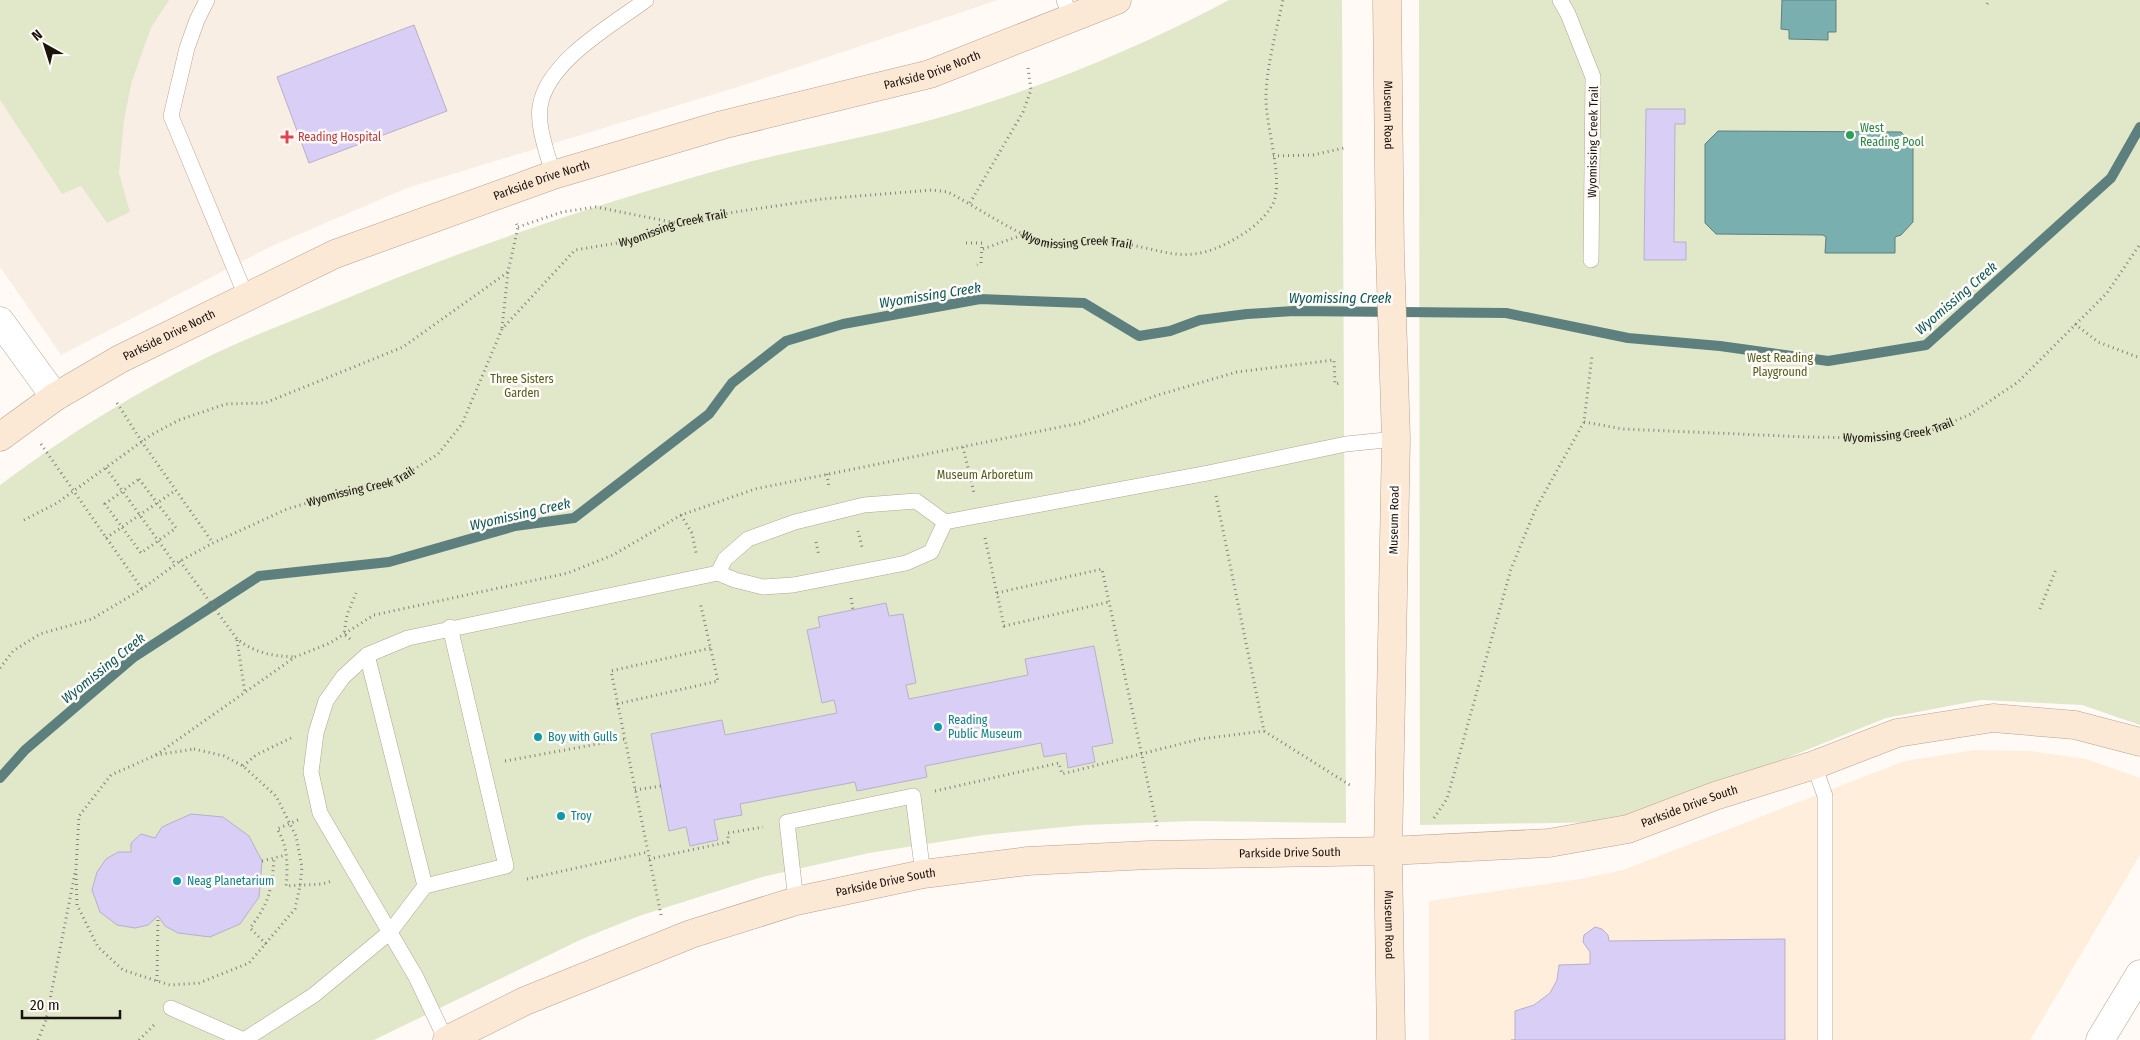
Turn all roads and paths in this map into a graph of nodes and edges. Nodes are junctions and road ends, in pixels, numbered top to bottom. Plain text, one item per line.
1 (207, 0) edge
2 (646, 0) edge
3 (1117, 0) edge
4 (1283, 0) edge
5 (1387, 0) edge
6 (1560, 0) edge
7 (1989, 0) edge
8 (1987, 4) dead end
9 (1068, 9) edge
10 (1014, 41) junction
11 (1344, 148) dead end
12 (1272, 156) junction
13 (553, 175) junction
14 (505, 192) junction
15 (970, 203) junction
16 (677, 223) junction
17 (518, 227) junction
18 (1025, 234) junction
19 (966, 243) dead end
20 (2140, 244) edge
21 (983, 249) junction
22 (1591, 260) dead end
23 (977, 264) dead end
24 (508, 272) junction
25 (246, 296) junction
26 (0, 320) edge
27 (2075, 324) junction
28 (502, 328) junction
29 (1592, 356) dead end
30 (2140, 358) edge
31 (1334, 360) dead end
32 (1340, 383) dead end
33 (55, 397) junction
34 (117, 403) dead end
35 (1584, 422) junction
36 (0, 437) edge
37 (1396, 439) junction
38 (142, 442) junction
39 (41, 444) dead end
40 (106, 468) junction
41 (827, 474) dead end
42 (176, 490) junction
43 (1215, 490) dead end
44 (122, 491) junction
45 (829, 491) dead end
46 (72, 492) junction
47 (157, 503) junction
48 (139, 515) junction
49 (681, 515) dead end
50 (24, 520) dead end
51 (945, 522) junction
52 (122, 527) junction
53 (106, 538) junction
54 (158, 541) junction
55 (213, 543) junction
56 (180, 561) junction
57 (175, 564) junction
58 (2056, 569) dead end
59 (718, 573) junction
60 (695, 578) junction
61 (995, 579) dead end
62 (142, 589) junction
63 (356, 593) dead end
64 (998, 594) junction
65 (1109, 602) junction
66 (2040, 609) dead end
67 (450, 627) junction
68 (344, 634) dead end
69 (237, 639) junction
70 (711, 648) junction
71 (367, 655) junction
72 (295, 657) dead end
73 (0, 668) edge
74 (245, 693) dead end
75 (617, 704) junction
76 (1264, 731) junction
77 (316, 733) junction
78 (625, 740) junction
79 (2140, 742) edge
80 (1140, 753) junction
81 (482, 764) junction
82 (1814, 764) junction
83 (243, 766) junction
84 (660, 786) dead end
85 (1352, 787) dead end
86 (635, 790) junction
87 (913, 796) junction
88 (1433, 819) dead end
89 (787, 822) junction
90 (1158, 829) dead end
91 (279, 832) dead end
92 (1388, 851) junction
93 (648, 852) junction
94 (286, 855) junction
95 (274, 858) junction
96 (649, 859) junction
97 (262, 861) dead end
98 (506, 866) junction
99 (76, 868) junction
100 (354, 873) junction
101 (923, 874) junction
102 (300, 886) junction
103 (425, 886) junction
104 (796, 901) junction
105 (158, 916) dead end
106 (662, 918) dead end
107 (390, 932) junction
108 (266, 944) junction
109 (2140, 974) edge
110 (157, 981) junction
111 (172, 1008) dead end
112 (38, 1040) edge
113 (244, 1040) edge
114 (447, 1040) edge
115 (1391, 1040) edge
116 (1825, 1040) edge
117 (2100, 1040) edge

1 - 25 lane
2 - 13 lane
3 - 9 street, Parkside Drive North
4 - 12 path, Wyomissing Creek Trail
5 - 37 street, Museum Road
6 - 22 lane, Wyomissing Creek Trail
7 - 8 path
9 - 10 street, Parkside Drive North
10 - 13 street, Parkside Drive North
10 - 15 path
11 - 12 path
12 - 18 path, Wyomissing Creek Trail
13 - 14 street, Parkside Drive North
14 - 17 path
14 - 25 street, Parkside Drive North
15 - 16 path, Wyomissing Creek Trail
15 - 18 path, Wyomissing Creek Trail
16 - 17 path
16 - 28 path, Wyomissing Creek Trail
17 - 24 path
18 - 21 path
19 - 21 path
20 - 27 path, Wyomissing Creek Trail
21 - 23 path
24 - 28 path
24 - 38 path
25 - 33 street, Parkside Drive North
26 - 33 street
27 - 30 path
27 - 35 path, Wyomissing Creek Trail
28 - 55 path, Wyomissing Creek Trail
29 - 35 path
31 - 32 path
33 - 36 street, Parkside Drive North
34 - 38 path
35 - 88 path
37 - 51 lane
37 - 92 street, Museum Road
38 - 40 path
38 - 42 path
39 - 46 path
40 - 44 path
40 - 46 path
41 - 45 path
42 - 47 path
42 - 55 path
43 - 76 path
44 - 47 path
44 - 48 path
44 - 52 path
46 - 50 path
46 - 53 path
47 - 48 path
47 - 54 path
48 - 52 path
48 - 54 path
49 - 60 path
51 - 59 lane
51 - 59 lane
52 - 53 path
52 - 54 path
53 - 62 path
54 - 57 path
55 - 56 path, Wyomissing Creek Trail
56 - 57 path, Wyomissing Creek Trail
56 - 69 path
57 - 62 path, Wyomissing Creek Trail
58 - 66 path
59 - 60 lane
60 - 67 lane
60 - 70 path
61 - 64 path
62 - 73 path, Wyomissing Creek Trail
63 - 68 path
64 - 65 path
64 - 65 path
65 - 80 path
67 - 71 lane
67 - 81 lane
69 - 72 path
69 - 74 path
70 - 75 path
70 - 75 path
71 - 77 lane
71 - 103 lane
75 - 78 path
76 - 80 path
76 - 85 path
77 - 83 path
77 - 100 lane
78 - 81 path
78 - 86 path
79 - 82 street, Parkside Drive South
80 - 87 path
80 - 90 path
81 - 98 lane
82 - 92 street, Parkside Drive South
82 - 116 lane
83 - 99 path
83 - 102 path
84 - 86 path
86 - 93 path
87 - 89 lane
87 - 101 lane
89 - 96 path
89 - 104 lane
91 - 94 path
92 - 101 street, Parkside Drive South
92 - 115 street, Museum Road
93 - 96 path
93 - 98 path
94 - 95 path
94 - 102 path
95 - 97 path
95 - 108 path
96 - 106 path
98 - 103 lane
99 - 110 path
99 - 112 path
100 - 102 path
100 - 107 lane
101 - 104 street, Parkside Drive South
102 - 108 path
103 - 107 lane
104 - 114 street, Parkside Drive South
105 - 110 path
107 - 113 lane
107 - 114 lane
108 - 110 path
109 - 117 street
111 - 113 lane

